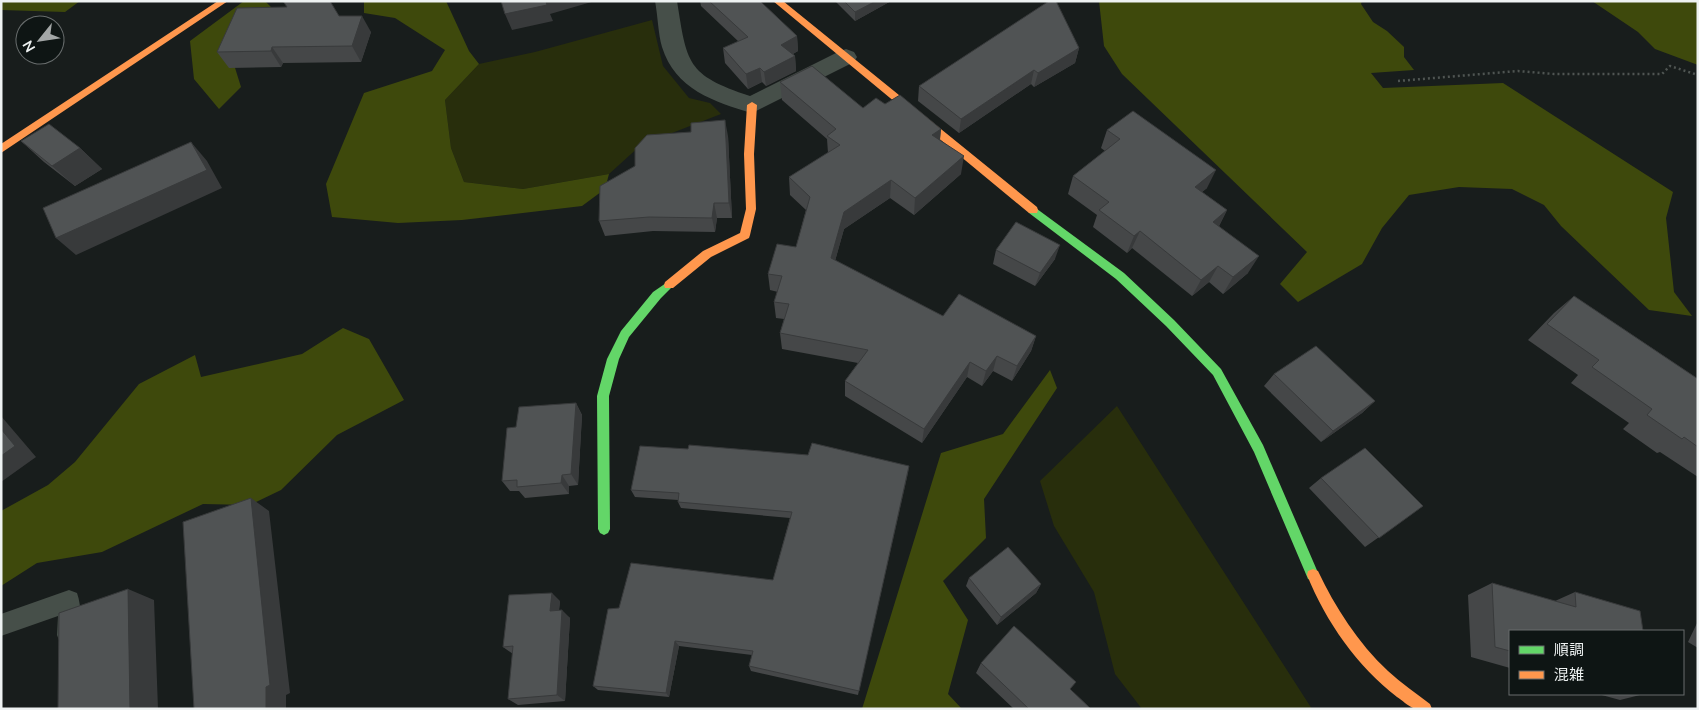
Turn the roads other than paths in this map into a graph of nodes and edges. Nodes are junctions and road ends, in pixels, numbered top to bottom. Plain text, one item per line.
1 (224, 1) edge
2 (666, 1) edge
3 (777, 1) edge
4 (846, 56) junction
5 (752, 105) junction
6 (1, 149) edge
7 (604, 529) dead end
8 (1, 625) edge
9 (68, 660) edge
10 (1425, 709) edge

1 - 6 street
2 - 5 street
3 - 4 street
4 - 5 street
4 - 10 street
5 - 7 street
8 - 9 lane

